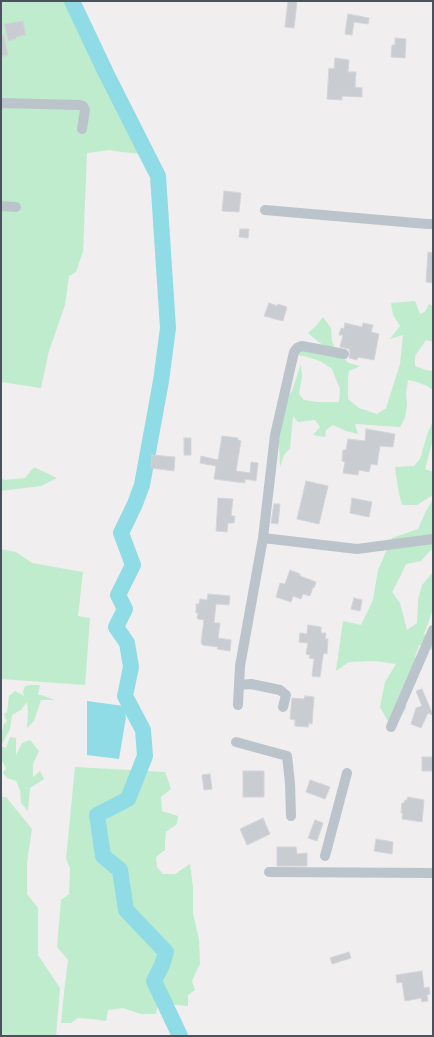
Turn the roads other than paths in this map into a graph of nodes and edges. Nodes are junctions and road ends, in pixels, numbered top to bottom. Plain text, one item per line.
1 (1, 103) edge
2 (82, 129) dead end
3 (1, 206) edge
4 (16, 207) dead end
5 (265, 210) dead end
6 (433, 224) edge
7 (344, 354) dead end
8 (263, 538) junction
9 (433, 539) edge
10 (433, 630) edge
11 (239, 685) junction
12 (238, 705) dead end
13 (283, 707) dead end
14 (391, 727) dead end
15 (236, 742) dead end
16 (347, 773) dead end
17 (291, 816) dead end
18 (325, 856) dead end
19 (269, 872) dead end
20 (433, 873) edge

1 - 2 street
3 - 4 street
5 - 6 street
7 - 8 street
8 - 9 street
8 - 11 street
10 - 14 street
11 - 12 street
11 - 13 street
15 - 17 street
16 - 18 street
19 - 20 street

